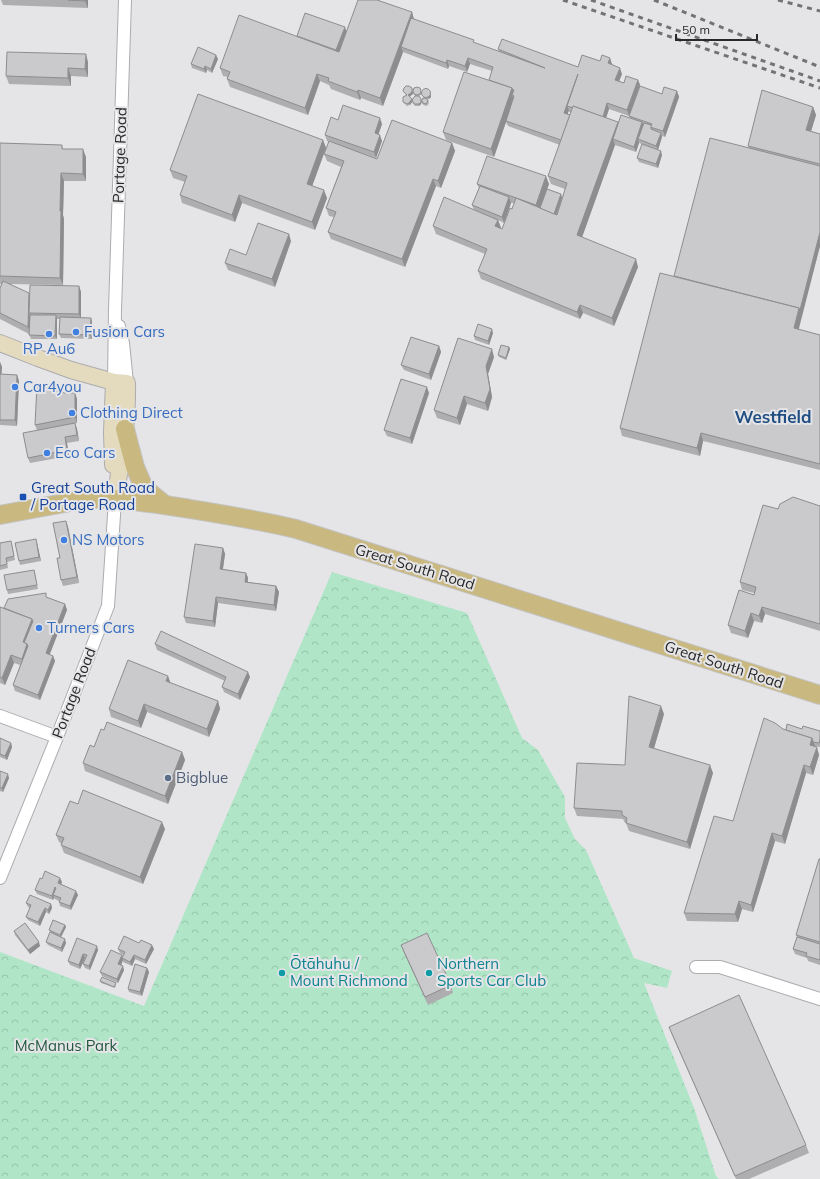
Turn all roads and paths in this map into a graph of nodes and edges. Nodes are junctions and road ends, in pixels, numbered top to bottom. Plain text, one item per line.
1 (125, 0) edge
2 (0, 343) edge
3 (82, 373) junction
4 (120, 382) junction
5 (119, 430) junction
6 (115, 500) junction
7 (164, 505) junction
8 (0, 515) edge
9 (820, 696) edge
10 (0, 716) edge
11 (57, 737) junction
12 (0, 878) edge
13 (696, 967) dead end
14 (820, 999) edge

1 - 4 street, Portage Road
2 - 3 main road
3 - 4 main road
3 - 5 main road
4 - 5 main road, Portage Road
5 - 6 main road, Portage Road
5 - 7 main road
6 - 7 main road, Great South Road
6 - 8 main road, Great South Road
6 - 11 street, Portage Road
7 - 9 main road, Great South Road
10 - 11 street
11 - 12 street, Portage Road
13 - 14 street

